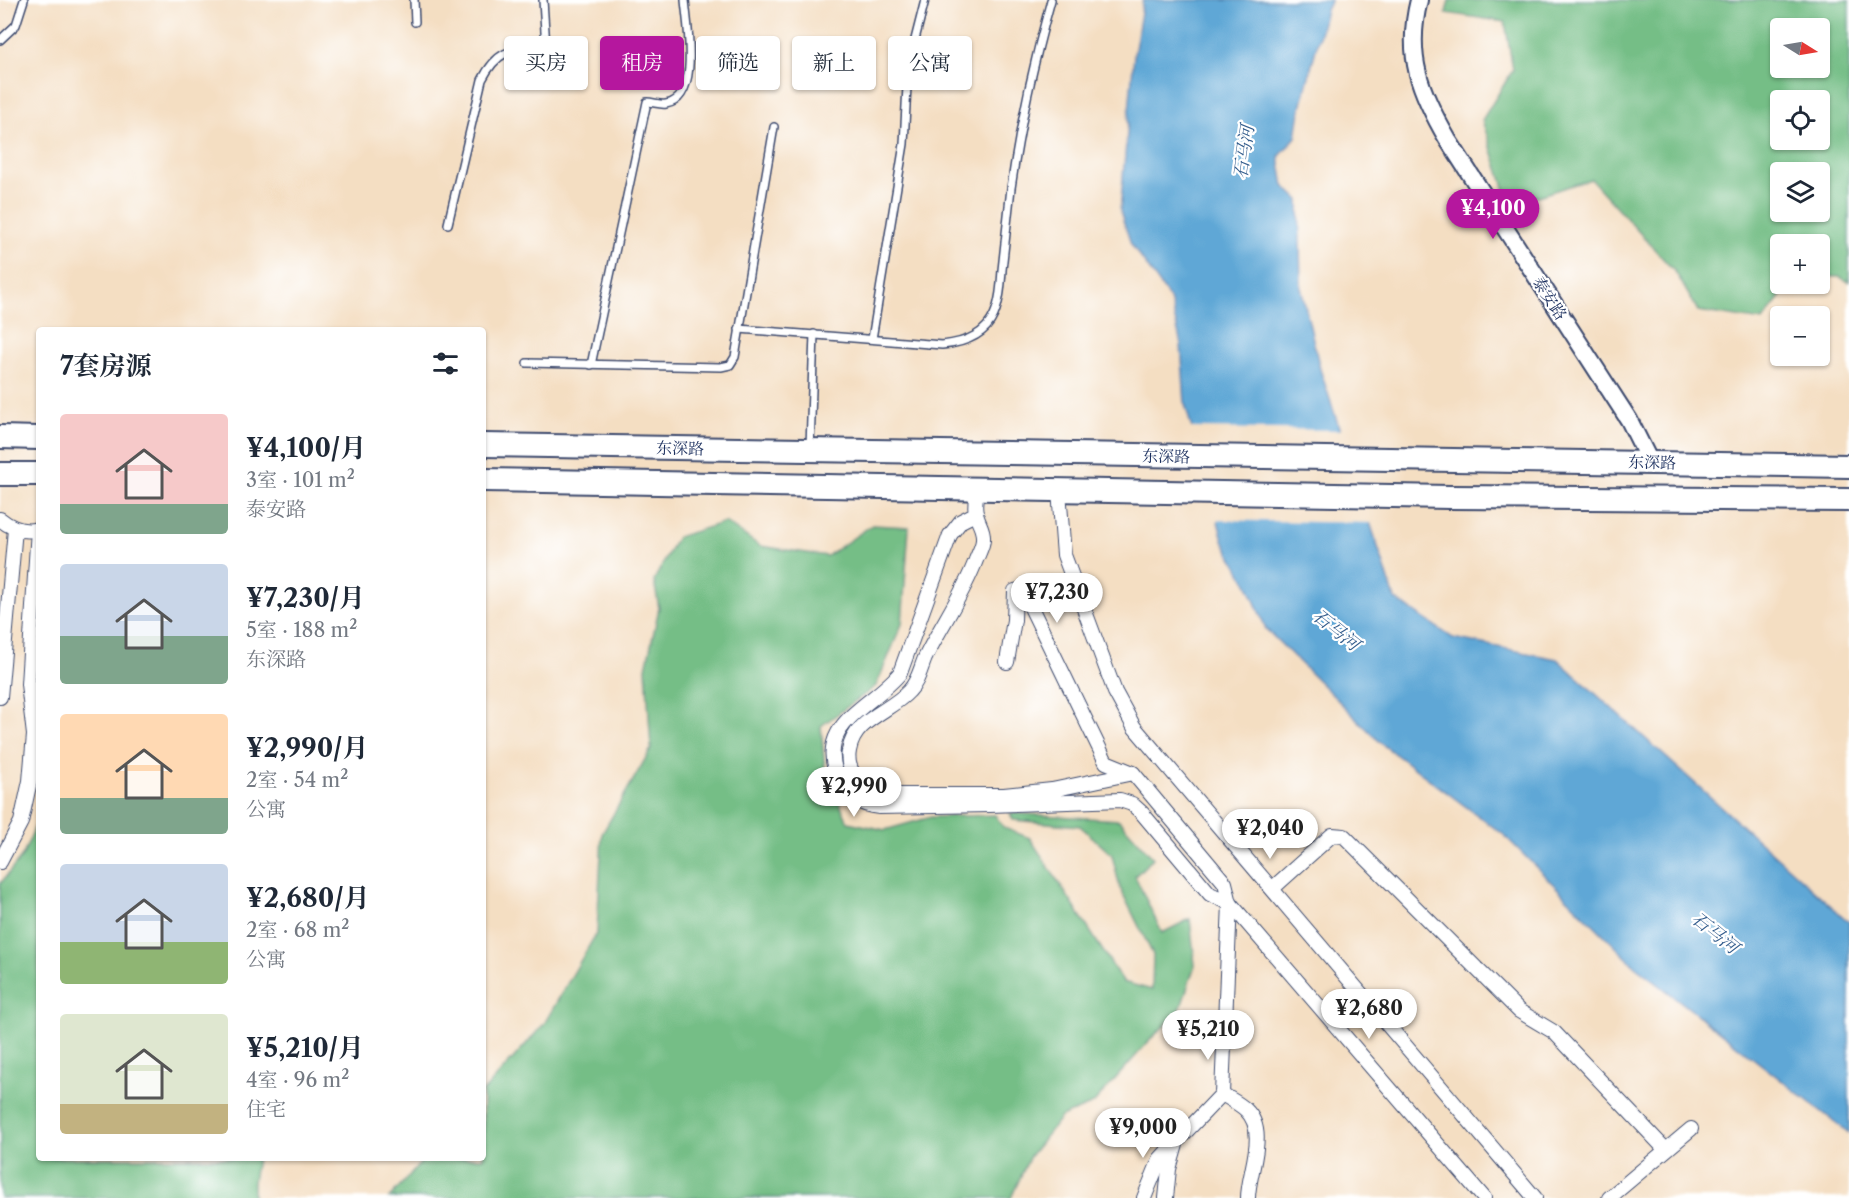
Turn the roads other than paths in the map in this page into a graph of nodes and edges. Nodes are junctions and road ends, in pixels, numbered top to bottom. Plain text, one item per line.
1 (24, 0) edge
2 (414, 0) edge
3 (543, 0) edge
4 (685, 0) edge
5 (925, 0) edge
6 (1052, 0) edge
7 (1419, 0) edge
8 (415, 22) dead end
9 (0, 40) edge
10 (774, 127) dead end
11 (448, 224) dead end
12 (740, 328) junction
13 (814, 334) junction
14 (872, 339) junction
15 (527, 363) dead end
16 (591, 365) junction
17 (0, 437) edge
18 (36, 438) edge
19 (486, 445) edge
20 (810, 450) junction
21 (1650, 462) junction
22 (1849, 466) edge
23 (0, 474) edge
24 (36, 474) edge
25 (486, 480) edge
26 (977, 490) junction
27 (1059, 491) junction
28 (1849, 500) edge
29 (975, 514) junction
30 (0, 519) edge
31 (15, 529) junction
32 (36, 529) edge
33 (36, 571) edge
34 (1007, 662) dead end
35 (3, 679) junction
36 (28, 684) junction
37 (0, 697) edge
38 (1134, 773) junction
39 (0, 862) edge
40 (1273, 888) junction
41 (1230, 903) junction
42 (1222, 1094) junction
43 (1691, 1129) dead end
44 (1177, 1141) junction
45 (1665, 1149) junction
46 (1144, 1198) edge
47 (1166, 1198) edge
48 (1248, 1198) edge
49 (1484, 1198) edge
50 (1535, 1198) edge
51 (1609, 1198) edge

1 - 9 lane
2 - 8 lane
3 - 11 lane
4 - 16 lane
5 - 14 lane
6 - 14 lane
7 - 21 street, 泰安路
10 - 12 lane
12 - 13 lane
12 - 16 lane
13 - 14 lane
13 - 20 lane
15 - 16 lane
17 - 18 highway
19 - 20 highway, 东深路
20 - 21 highway, 东深路
21 - 22 highway, 东深路
23 - 24 highway
25 - 26 highway
26 - 27 highway
26 - 29 street
27 - 28 highway
27 - 40 street
29 - 38 street
29 - 41 street
30 - 31 street
31 - 32 street
31 - 35 street
33 - 36 street
34 - 38 street
35 - 36 street
35 - 37 street
36 - 39 street
38 - 41 street
40 - 45 street
40 - 50 street
41 - 42 street
41 - 49 street
42 - 44 street
42 - 48 street
43 - 45 street
44 - 46 street
44 - 47 street
45 - 51 street

